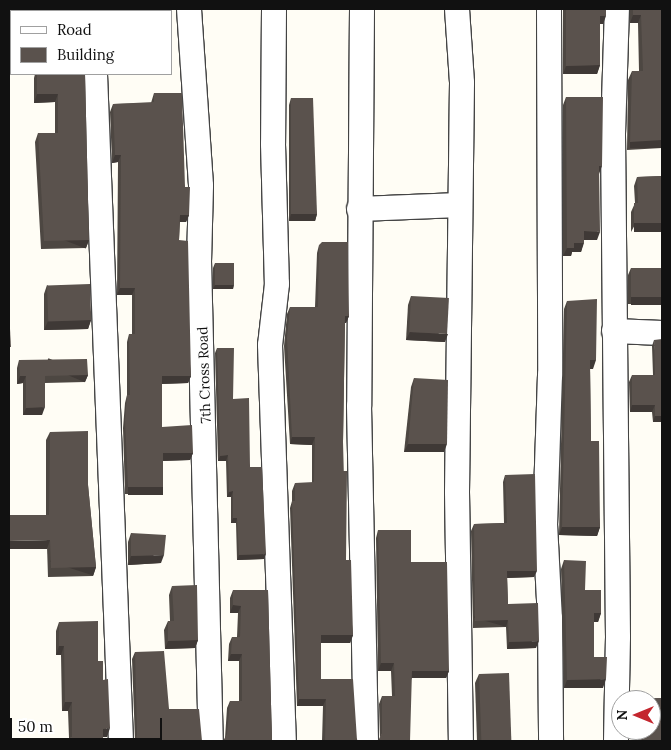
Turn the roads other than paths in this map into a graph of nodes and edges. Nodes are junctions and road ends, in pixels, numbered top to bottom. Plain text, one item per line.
1 (189, 9) edge
2 (274, 9) edge
3 (362, 9) edge
4 (457, 9) edge
5 (549, 9) edge
6 (616, 9) edge
7 (95, 75) edge
8 (460, 205) junction
9 (359, 209) junction
10 (614, 331) junction
11 (662, 333) edge
12 (121, 741) edge
13 (211, 741) edge
14 (284, 741) edge
15 (366, 741) edge
16 (461, 741) edge
17 (551, 741) edge
18 (616, 741) edge

1 - 13 street, 7th Cross Road
2 - 14 street
3 - 9 street
4 - 8 street
5 - 17 street
6 - 10 street
7 - 12 street
8 - 9 street
8 - 16 street
9 - 15 street
10 - 11 street
10 - 18 street

